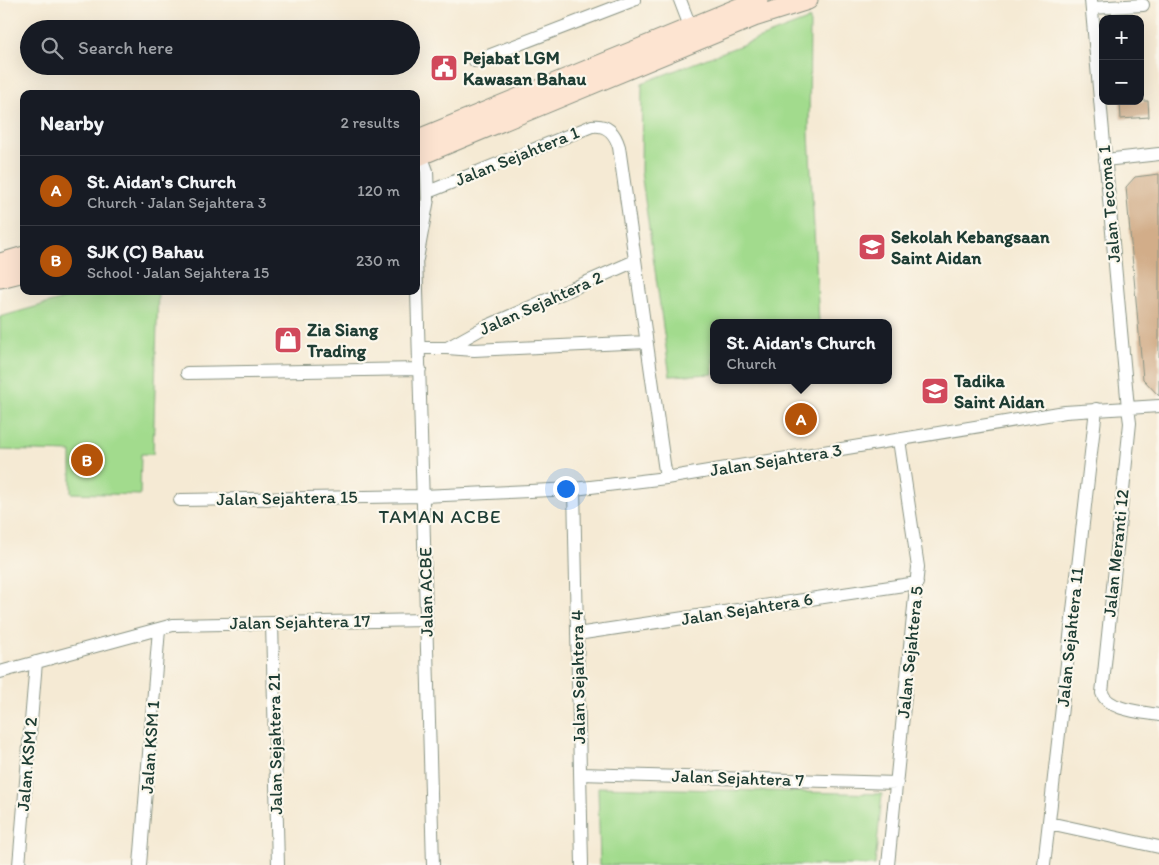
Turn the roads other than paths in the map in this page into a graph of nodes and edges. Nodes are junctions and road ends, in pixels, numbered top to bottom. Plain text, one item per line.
1 (634, 0) edge
2 (680, 0) edge
3 (758, 0) edge
4 (808, 0) edge
5 (1091, 4) edge
6 (1143, 6) dead end
7 (693, 34) junction
8 (476, 61) dead end
9 (420, 148) edge
10 (1159, 154) edge
11 (420, 156) edge
12 (1105, 160) junction
13 (428, 192) junction
14 (420, 241) edge
15 (20, 257) edge
16 (635, 261) junction
17 (0, 262) edge
18 (20, 273) edge
19 (0, 278) edge
20 (418, 295) edge
21 (646, 342) junction
22 (419, 348) junction
23 (447, 348) junction
24 (420, 368) junction
25 (187, 373) dead end
26 (1159, 406) edge
27 (1128, 408) junction
28 (1096, 409) junction
29 (899, 440) junction
30 (666, 478) junction
31 (574, 490) junction
32 (423, 496) junction
33 (180, 500) dead end
34 (917, 583) junction
35 (426, 620) junction
36 (272, 623) junction
37 (159, 629) junction
38 (577, 634) junction
39 (36, 662) junction
40 (0, 672) edge
41 (1159, 715) edge
42 (580, 774) junction
43 (896, 783) junction
44 (1049, 824) junction
45 (1159, 847) edge
46 (18, 865) edge
47 (140, 865) edge
48 (278, 865) edge
49 (433, 865) edge
50 (582, 865) edge
51 (888, 865) edge
52 (1044, 865) edge

1 - 8 street
2 - 7 street
3 - 7 main road
4 - 7 main road
5 - 6 street
5 - 12 street, Jalan Tecoma 1
7 - 9 main road
10 - 12 street
11 - 13 street, Jalan ACBE
12 - 27 street, Jalan Tecoma 1
13 - 14 street, Jalan ACBE
13 - 16 street, Jalan Sejahtera 1
15 - 17 main road
16 - 21 street
16 - 23 street, Jalan Sejahtera 2
18 - 19 main road
20 - 22 street, Jalan ACBE
21 - 23 street, Jalan Sejahtera 2
21 - 30 street
22 - 23 street, Jalan Sejahtera 2
22 - 24 street, Jalan ACBE
24 - 25 street
24 - 32 street, Jalan ACBE
26 - 27 street, Jalan Sejahtera 3
27 - 28 street, Jalan Sejahtera 3
27 - 41 street, Jalan Meranti 12
28 - 29 street, Jalan Sejahtera 3
28 - 44 street, Jalan Sejahtera 11
29 - 30 street, Jalan Sejahtera 3
29 - 34 street, Jalan Sejahtera 5
30 - 31 street, Jalan Sejahtera 3
31 - 32 street, Jalan Sejahtera 3
31 - 38 street, Jalan Sejahtera 4
32 - 33 street, Jalan Sejahtera 15
32 - 35 street, Jalan ACBE
34 - 38 street, Jalan Sejahtera 6
34 - 43 street, Jalan Sejahtera 5
35 - 36 street, Jalan Sejahtera 17
35 - 49 street, Jalan ACBE
36 - 37 street, Jalan Sejahtera 17
36 - 48 street, Jalan Sejahtera 21
37 - 39 street, Jalan Sejahtera 17
37 - 47 street, Jalan KSM 1
38 - 42 street, Jalan Sejahtera 4
39 - 40 street, Jalan Sejahtera 17
39 - 46 street, Jalan KSM 2
42 - 43 street, Jalan Sejahtera 7
42 - 50 street, Jalan Sejahtera 4
43 - 51 street, Jalan Sejahtera 5
44 - 45 street
44 - 52 street, Jalan Sejahtera 11

